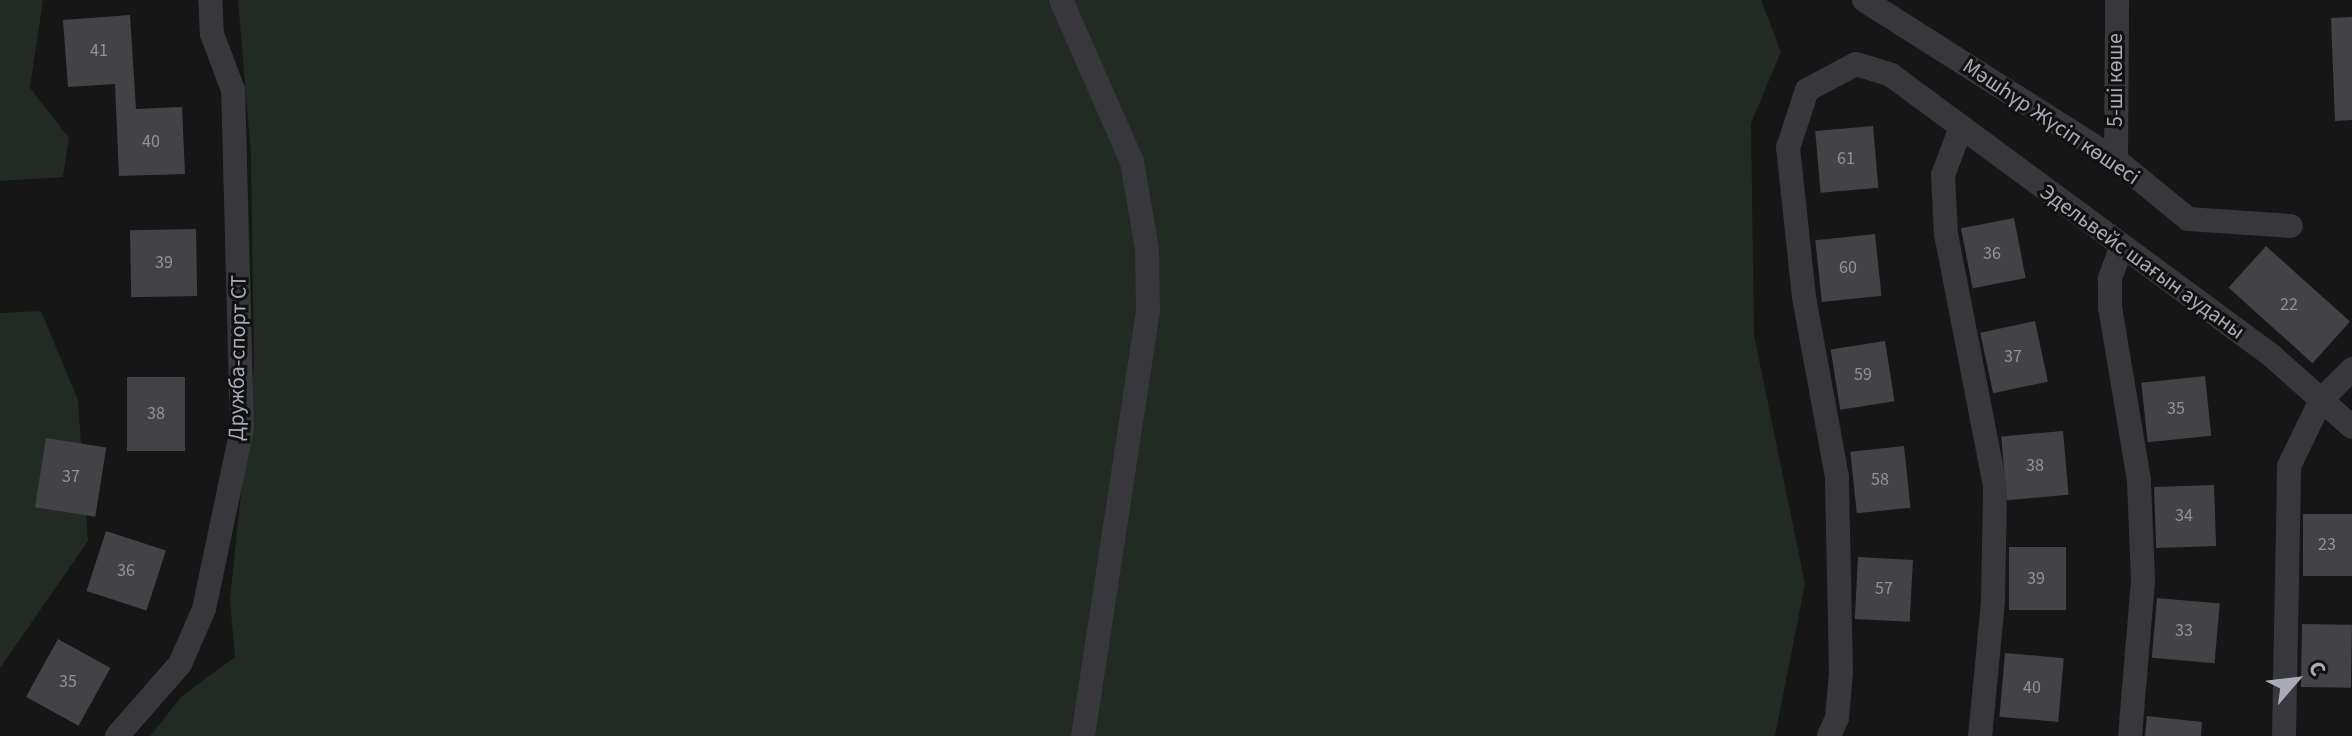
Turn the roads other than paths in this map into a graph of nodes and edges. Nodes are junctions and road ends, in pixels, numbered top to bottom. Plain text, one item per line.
1 (210, 0) edge
2 (1061, 0) edge
3 (1864, 0) edge
4 (2117, 0) edge
5 (1960, 130) junction
6 (2116, 160) junction
7 (2291, 226) dead end
8 (2121, 248) junction
9 (2352, 369) edge
10 (2321, 400) junction
11 (2352, 427) edge
12 (117, 736) edge
13 (1083, 736) edge
14 (1829, 736) edge
15 (1980, 736) edge
16 (2130, 736) edge
17 (2284, 736) edge

1 - 12 street, Дружба-спорт СТ
2 - 13 street
3 - 6 street, Мәшhүр Жүсіп көшесі
4 - 6 street, 5-ші көше
5 - 8 street, Эдельвейс шағын ауданы
5 - 14 street, Эдельвейс шағын ауданы
5 - 15 street
6 - 7 street, Мәшhүр Жүсіп көшесі
8 - 10 street, Эдельвейс шағын ауданы
8 - 16 street
9 - 10 street
10 - 11 street, Эдельвейс шағын ауданы
10 - 17 street

